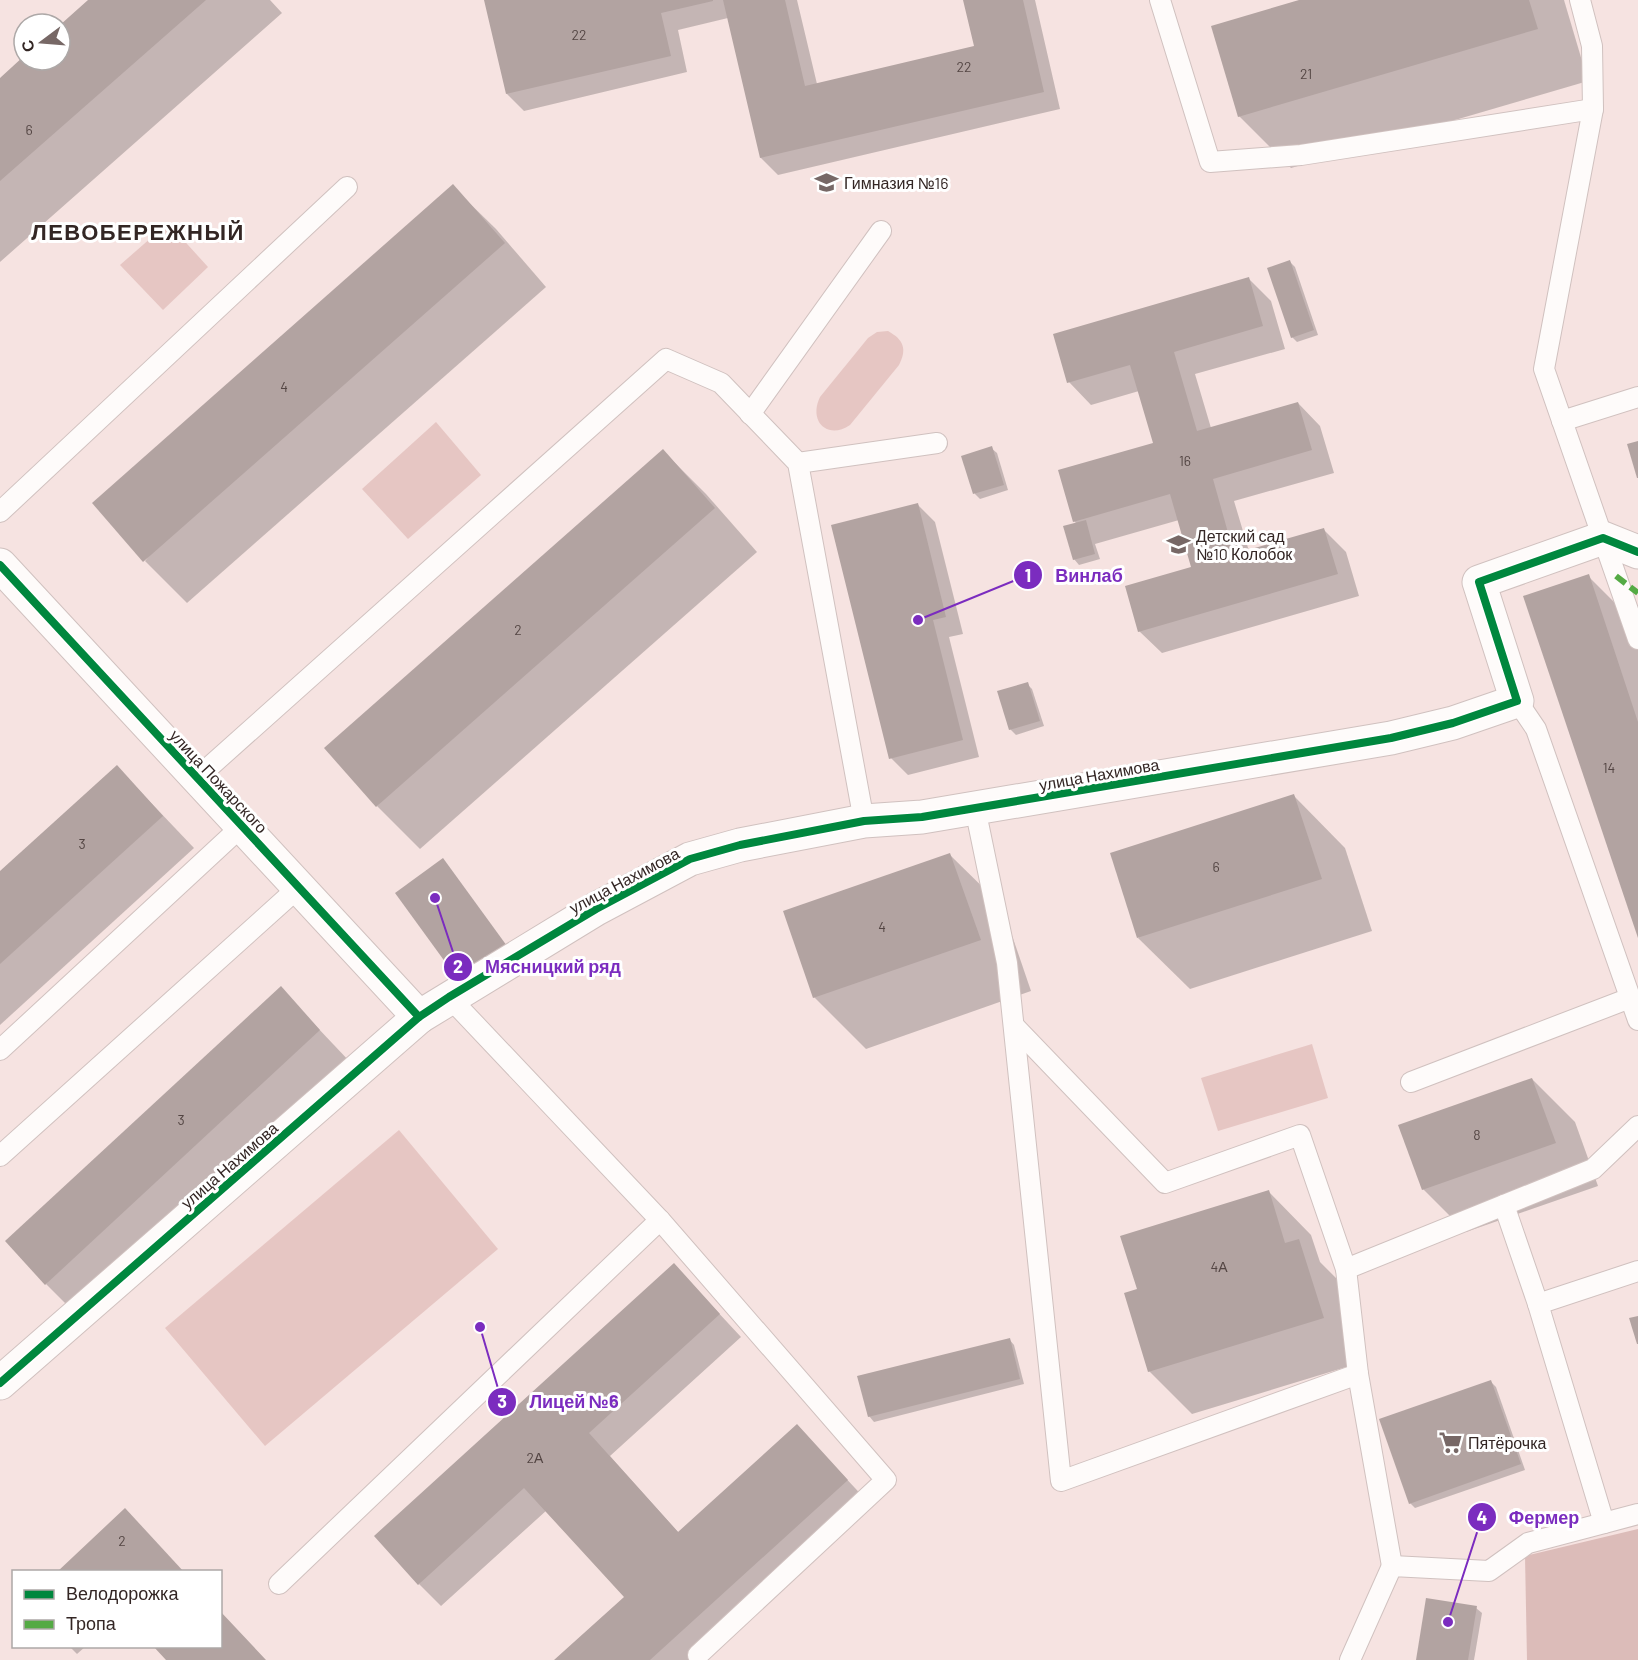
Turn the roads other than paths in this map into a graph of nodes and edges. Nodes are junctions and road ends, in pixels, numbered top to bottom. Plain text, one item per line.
1 (1160, 0) edge
2 (1581, 0) edge
3 (1593, 109) junction
4 (347, 187) dead end
5 (881, 231) dead end
6 (1638, 397) edge
7 (750, 414) junction
8 (1562, 421) junction
9 (937, 443) dead end
10 (798, 463) junction
11 (0, 512) edge
12 (1603, 538) junction
13 (1638, 552) edge
14 (0, 565) edge
15 (1638, 639) edge
16 (1517, 701) junction
17 (198, 777) junction
18 (975, 808) junction
19 (864, 821) junction
20 (242, 826) junction
21 (298, 886) junction
22 (449, 997) junction
23 (1630, 998) junction
24 (419, 1017) junction
25 (1638, 1020) edge
26 (1014, 1026) junction
27 (0, 1050) edge
28 (1411, 1082) dead end
29 (1638, 1126) edge
30 (0, 1156) edge
31 (1504, 1205) junction
32 (660, 1220) junction
33 (1346, 1269) junction
34 (1638, 1271) edge
35 (1538, 1304) junction
36 (1358, 1374) junction
37 (0, 1383) edge
38 (1638, 1514) edge
39 (1604, 1522) junction
40 (1392, 1566) junction
41 (279, 1584) dead end
42 (698, 1655) dead end
43 (1350, 1660) edge

1 - 3 lane
2 - 3 lane
3 - 8 lane
4 - 11 lane
5 - 7 lane
6 - 8 lane
7 - 10 lane
7 - 17 lane
8 - 12 lane
9 - 10 lane
10 - 19 lane
12 - 13 street
12 - 15 lane
12 - 16 street
14 - 17 street, улица Пожарского
16 - 18 street, улица Нахимова
16 - 23 lane
17 - 20 street, улица Пожарского
18 - 19 street, улица Нахимова
18 - 26 lane
19 - 22 street, улица Нахимова
20 - 21 street, улица Пожарского
20 - 27 lane
21 - 24 street, улица Пожарского
21 - 30 lane
22 - 24 street, улица Нахимова
22 - 32 lane
23 - 25 lane
23 - 28 lane
24 - 37 street, улица Нахимова
26 - 33 lane
26 - 36 lane
29 - 31 lane
31 - 33 lane
31 - 35 lane
32 - 41 lane
32 - 42 lane
33 - 36 lane
34 - 35 lane
35 - 39 lane
36 - 40 lane
38 - 39 lane
39 - 40 lane
40 - 43 lane

